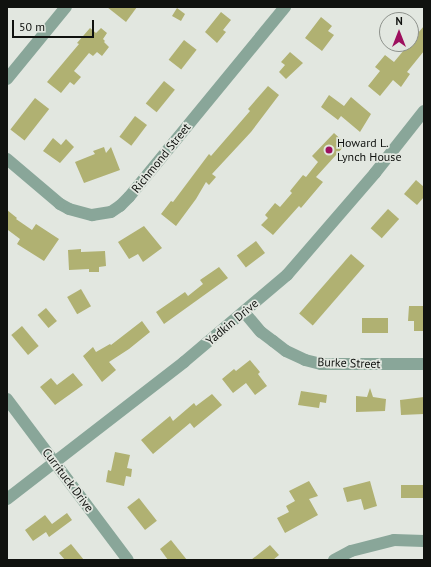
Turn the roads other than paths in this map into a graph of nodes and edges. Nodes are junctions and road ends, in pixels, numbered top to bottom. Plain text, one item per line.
1 (66, 7) edge
2 (286, 7) edge
3 (7, 79) edge
4 (424, 111) edge
5 (7, 160) edge
6 (244, 312) junction
7 (424, 364) edge
8 (7, 399) edge
9 (54, 462) junction
10 (7, 499) edge
11 (424, 541) edge
12 (128, 560) edge
13 (334, 560) edge

1 - 3 street
2 - 5 street, Richmond Street
4 - 6 street, Yadkin Drive
6 - 7 street, Burke Street
6 - 9 street, Yadkin Drive
8 - 9 street, Currituck Drive
9 - 10 street, Yadkin Drive
9 - 12 street, Currituck Drive
11 - 13 street

